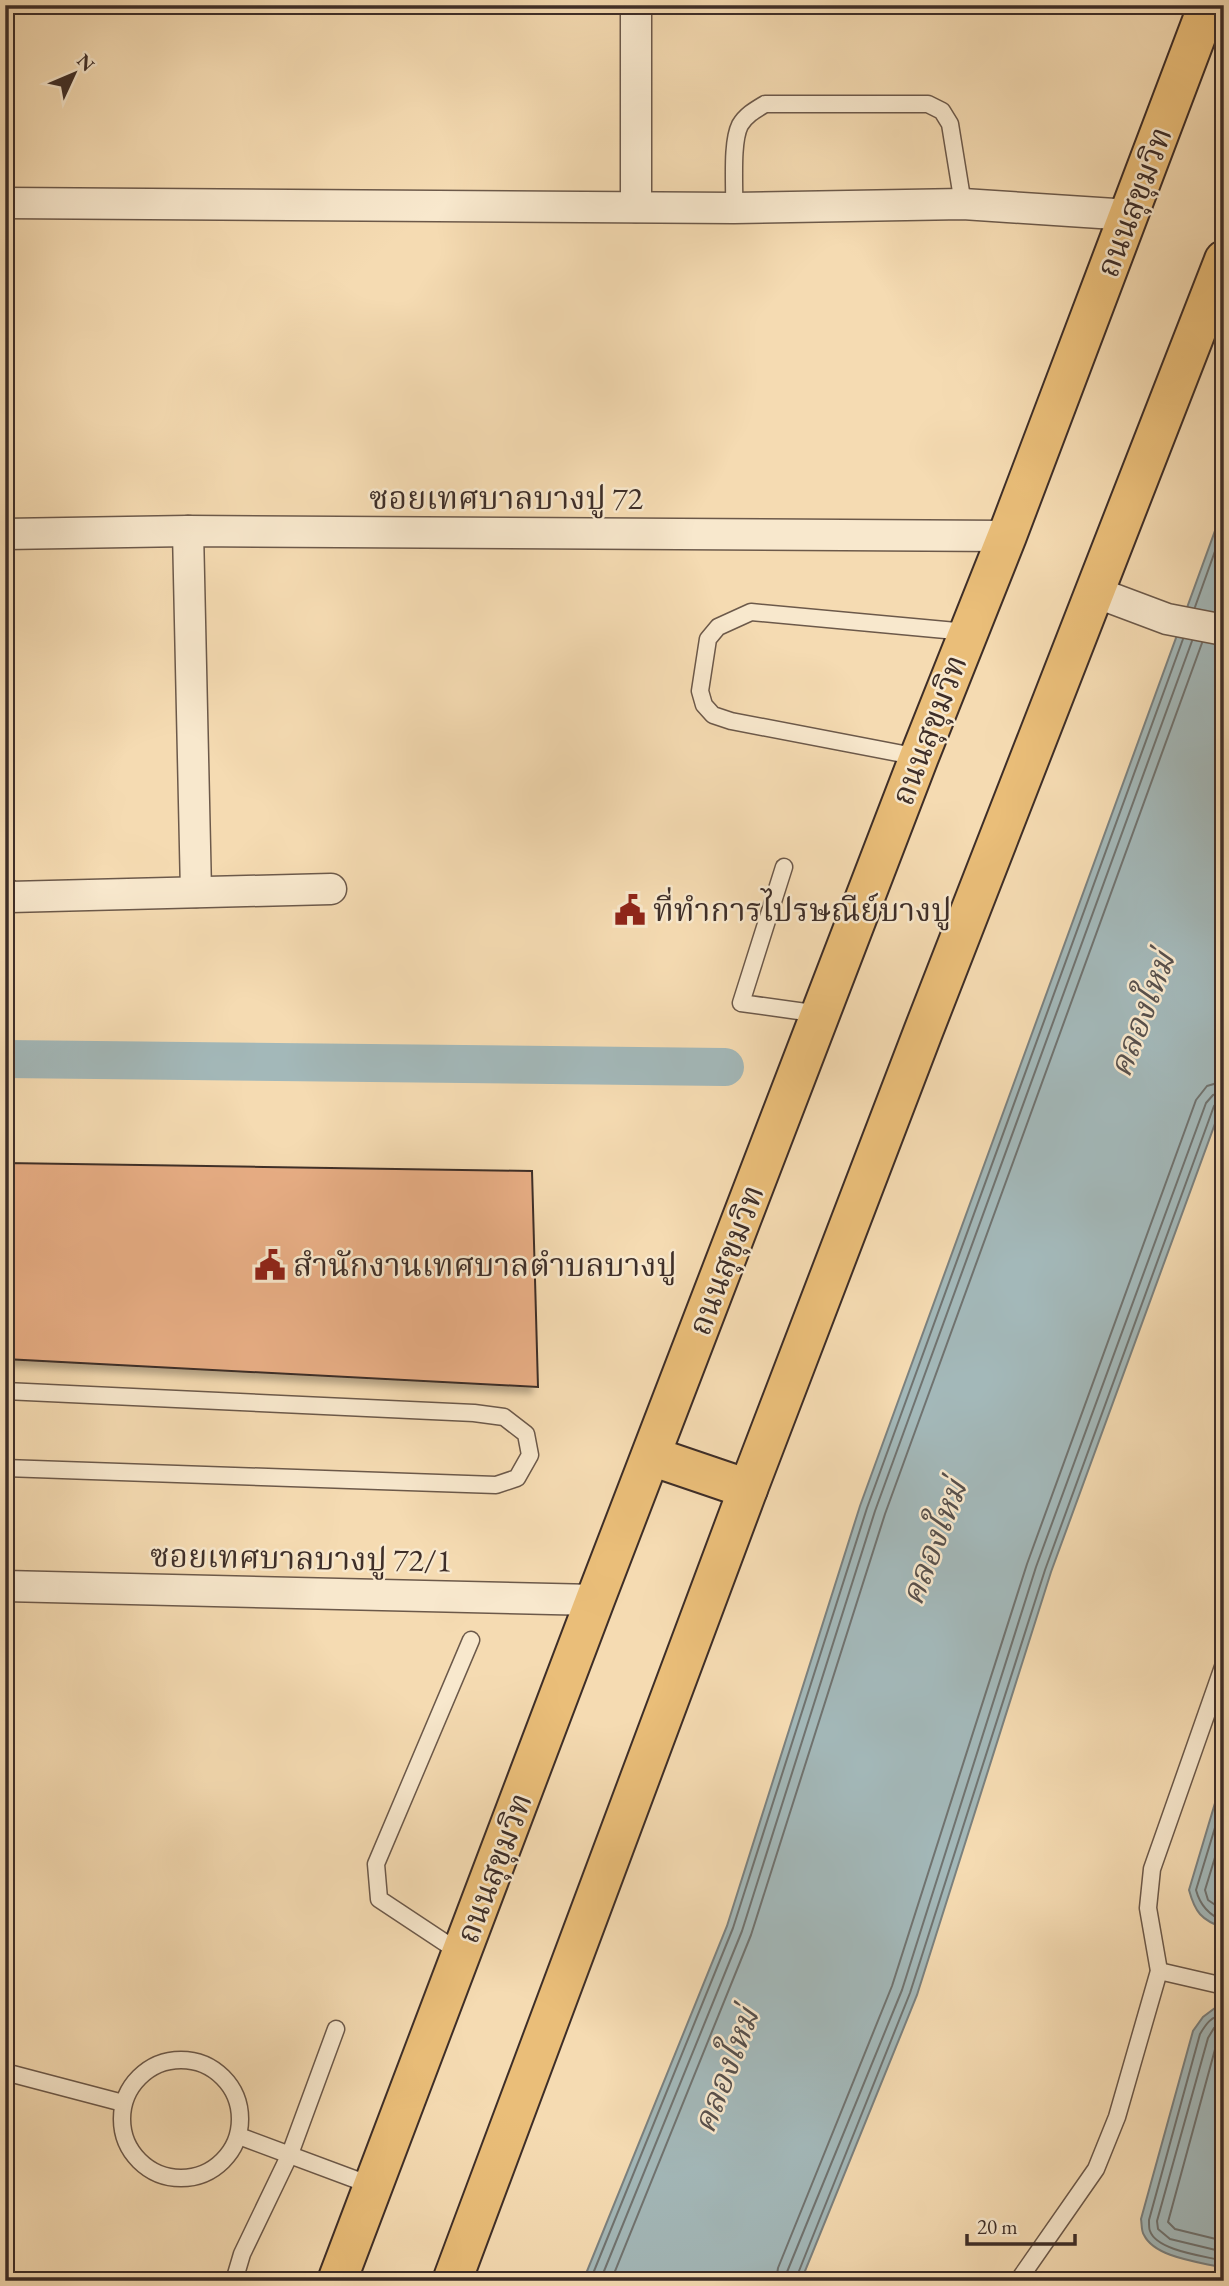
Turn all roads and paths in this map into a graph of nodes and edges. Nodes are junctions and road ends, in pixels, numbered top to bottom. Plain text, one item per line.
1 (636, 5) edge
2 (1208, 5) edge
3 (5, 203) edge
4 (963, 204) junction
5 (636, 207) junction
6 (734, 208) junction
7 (1130, 215) junction
8 (1224, 260) edge
9 (188, 531) junction
10 (5, 534) edge
11 (1007, 536) junction
12 (1096, 592) junction
13 (1224, 630) edge
14 (967, 632) junction
15 (919, 757) junction
16 (784, 867) dead end
17 (331, 889) dead end
18 (196, 892) junction
19 (5, 893) edge
20 (820, 1014) junction
21 (5, 1391) edge
22 (651, 1456) junction
23 (5, 1468) edge
24 (748, 1489) junction
25 (5, 1586) edge
26 (595, 1600) junction
27 (471, 1640) dead end
28 (1224, 1664) edge
29 (462, 1954) junction
30 (1158, 1971) junction
31 (1224, 1986) edge
32 (336, 2029) dead end
33 (5, 2072) edge
34 (123, 2103) junction
35 (239, 2136) junction
36 (290, 2154) junction
37 (373, 2186) junction
38 (234, 2281) edge
39 (337, 2281) edge
40 (452, 2281) edge
41 (1018, 2281) edge

1 - 5 street
2 - 7 main road, ถนนสุขุมวิท
3 - 5 street
4 - 6 street
4 - 6 lane
4 - 7 street
5 - 6 street
7 - 11 main road, ถนนสุขุมวิท
8 - 12 main road
9 - 10 street, ซอยเทศบาลบางปู 72
9 - 11 street, ซอยเทศบาลบางปู 72
9 - 18 street
11 - 14 main road, ถนนสุขุมวิท
12 - 13 street
12 - 24 main road
14 - 15 main road, ถนนสุขุมวิท
14 - 15 lane
15 - 20 main road, ถนนสุขุมวิท
16 - 20 lane
17 - 18 street
18 - 19 street
20 - 22 main road, ถนนสุขุมวิท
21 - 23 lane
22 - 24 main road
22 - 26 main road, ถนนสุขุมวิท
24 - 40 main road
25 - 26 street, ซอยเทศบาลบางปู 72/1
26 - 29 main road, ถนนสุขุมวิท
27 - 29 lane
28 - 30 lane
29 - 37 main road, ถนนสุขุมวิท
30 - 31 lane
30 - 41 lane
32 - 36 lane
33 - 34 lane
34 - 35 lane
34 - 35 lane
35 - 36 lane
36 - 37 lane
36 - 38 lane
37 - 39 main road, ถนนสุขุมวิท

